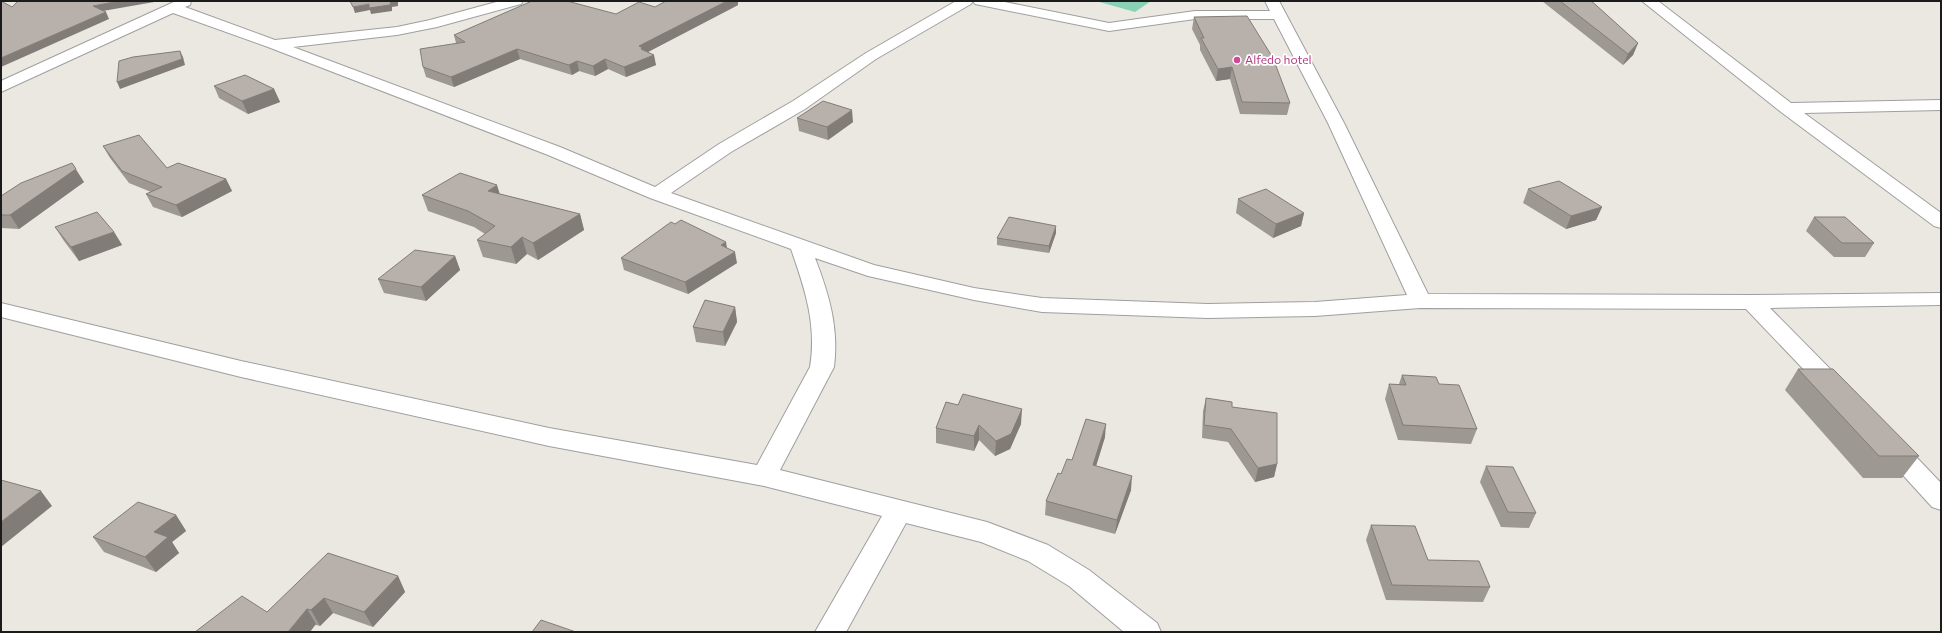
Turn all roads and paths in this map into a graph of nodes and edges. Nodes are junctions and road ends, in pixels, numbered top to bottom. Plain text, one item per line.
1 (516, 1) edge
2 (966, 1) edge
3 (980, 1) edge
4 (1649, 1) edge
5 (180, 5) edge
6 (1275, 8) edge
7 (273, 44) junction
8 (1, 88) edge
9 (1941, 105) edge
10 (1787, 108) junction
11 (656, 194) junction
12 (1941, 222) edge
13 (800, 245) junction
14 (1941, 299) edge
15 (1420, 301) junction
16 (1752, 302) junction
17 (1, 310) edge
18 (1850, 403) edge
19 (1877, 431) edge
20 (764, 476) junction
21 (1941, 500) edge
22 (899, 511) junction
23 (830, 632) edge
24 (1146, 632) edge

1 - 7 street
2 - 11 street
3 - 6 street
4 - 10 street
5 - 7 street
5 - 8 street
6 - 15 street
7 - 11 street
9 - 10 street
10 - 12 street
11 - 13 street
13 - 15 street
13 - 20 street
14 - 16 street
15 - 16 street
16 - 18 street
17 - 20 street
19 - 21 street
20 - 22 street
22 - 23 street
22 - 24 street

